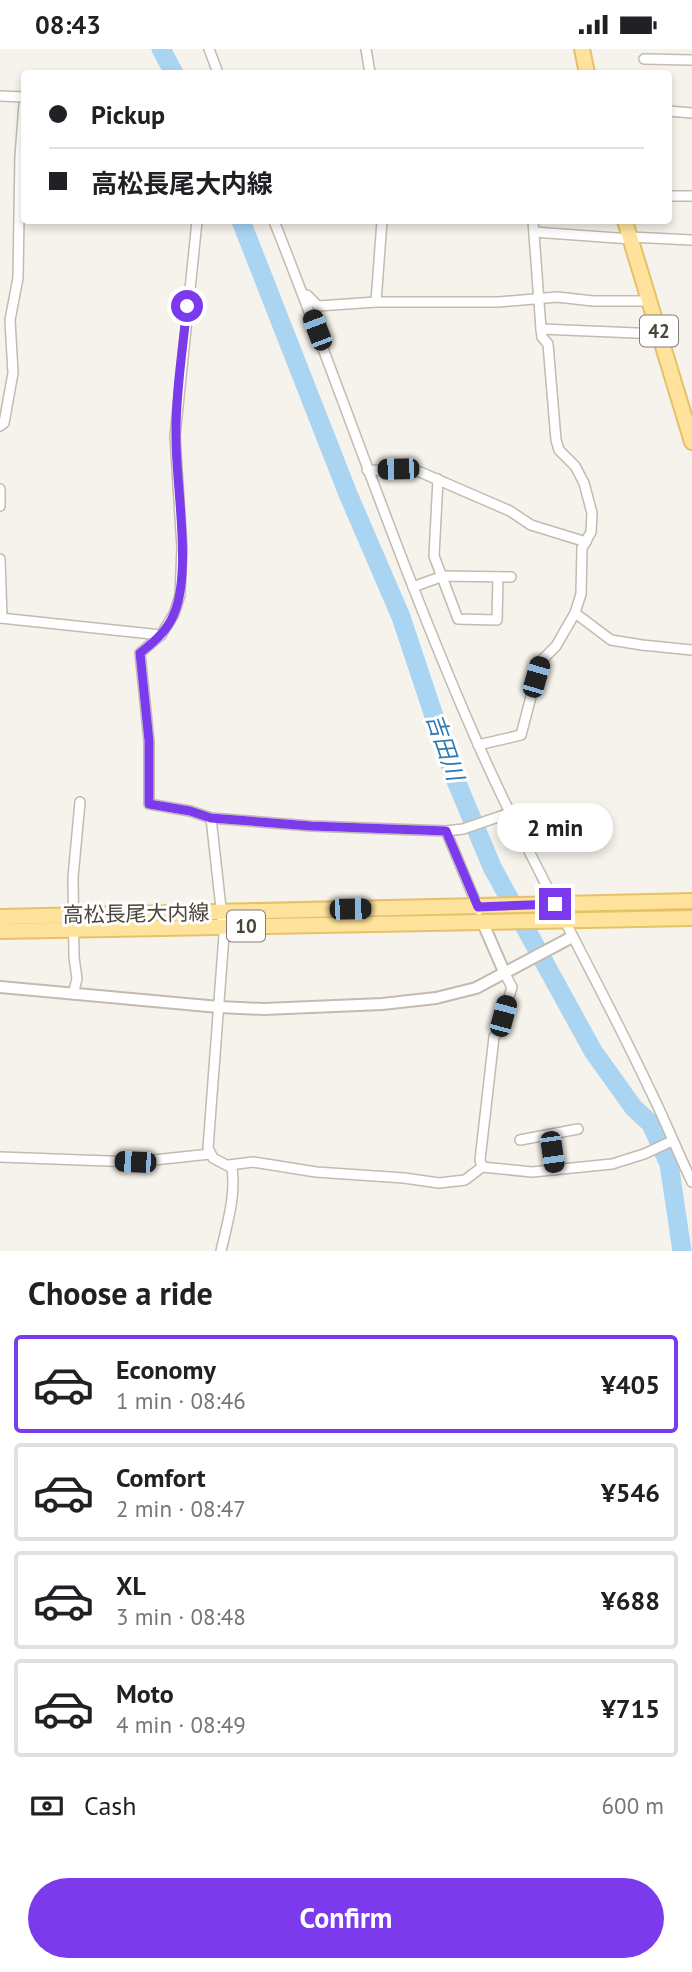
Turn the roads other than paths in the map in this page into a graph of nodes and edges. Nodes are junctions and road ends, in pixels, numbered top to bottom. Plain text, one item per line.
1 (209, 49) edge
2 (366, 49) edge
3 (582, 49) edge
4 (645, 59) dead end
5 (692, 61) edge
6 (217, 70) edge
7 (370, 70) edge
8 (586, 70) edge
9 (0, 96) edge
10 (21, 97) edge
11 (672, 111) edge
12 (692, 113) edge
13 (21, 143) edge
14 (672, 196) edge
15 (692, 197) edge
16 (197, 224) edge
17 (275, 224) edge
18 (382, 224) edge
19 (533, 224) edge
20 (626, 224) edge
21 (534, 232) junction
22 (630, 238) junction
23 (692, 240) edge
24 (301, 289) junction
25 (540, 298) junction
26 (650, 301) junction
27 (376, 302) junction
28 (541, 330) junction
29 (660, 334) junction
30 (0, 426) edge
31 (692, 443) edge
32 (367, 470) junction
33 (438, 479) junction
34 (0, 489) edge
35 (0, 506) edge
36 (586, 542) junction
37 (0, 559) edge
38 (443, 576) junction
39 (498, 577) junction
40 (510, 577) dead end
41 (413, 587) junction
42 (575, 613) junction
43 (1, 618) edge
44 (162, 635) junction
45 (692, 650) edge
46 (478, 745) junction
47 (80, 802) dead end
48 (510, 813) junction
49 (211, 818) junction
50 (446, 831) junction
51 (692, 901) edge
52 (555, 912) junction
53 (484, 914) junction
54 (0, 917) edge
55 (692, 918) edge
56 (223, 919) junction
57 (74, 923) junction
58 (0, 931) edge
59 (567, 940) junction
60 (505, 974) junction
61 (0, 987) edge
62 (73, 994) junction
63 (219, 1007) junction
64 (578, 1129) dead end
65 (550, 1135) junction
66 (520, 1140) dead end
67 (669, 1143) junction
68 (210, 1154) junction
69 (0, 1157) edge
70 (229, 1165) junction
71 (482, 1167) junction
72 (554, 1170) junction
73 (692, 1182) edge
74 (221, 1251) edge

1 - 6 street
2 - 7 street
3 - 8 main road
4 - 5 street
9 - 10 street
11 - 12 street
13 - 30 street
14 - 15 street
16 - 44 street
17 - 24 street
18 - 27 street
19 - 21 street
20 - 22 main road, 42
21 - 22 street
21 - 25 street
22 - 23 street
22 - 26 main road, 42
24 - 27 street
24 - 32 street
25 - 26 street
25 - 27 street
25 - 28 street
26 - 29 main road, 42
28 - 29 street
28 - 36 street
29 - 31 main road, 42
32 - 33 street
32 - 41 street
33 - 36 street
33 - 38 street
34 - 35 street
36 - 42 street
37 - 43 street
38 - 39 street
38 - 39 street
38 - 41 street
39 - 40 street
41 - 46 street
42 - 45 street
42 - 46 street
43 - 44 street
44 - 49 street
46 - 48 street
47 - 57 street
48 - 50 street
48 - 52 street
49 - 50 street
49 - 56 street
50 - 53 street
51 - 52 main road, 高松長尾大内線 / 10
52 - 53 main road, 高松長尾大内線 / 10
52 - 55 main road, 高松長尾大内線 / 10
52 - 59 street
53 - 56 main road, 高松長尾大内線 / 10
53 - 60 street
54 - 57 main road, 高松長尾大内線 / 10
56 - 57 main road, 高松長尾大内線 / 10
56 - 63 street
57 - 58 main road, 高松長尾大内線 / 10
57 - 62 street
59 - 60 street
59 - 67 street
60 - 63 street
60 - 71 street
61 - 62 street
62 - 63 street
63 - 68 street
64 - 65 street
65 - 66 street
65 - 72 street
67 - 72 street
67 - 73 street
68 - 69 street
68 - 70 street
70 - 71 street
70 - 74 street
71 - 72 street

